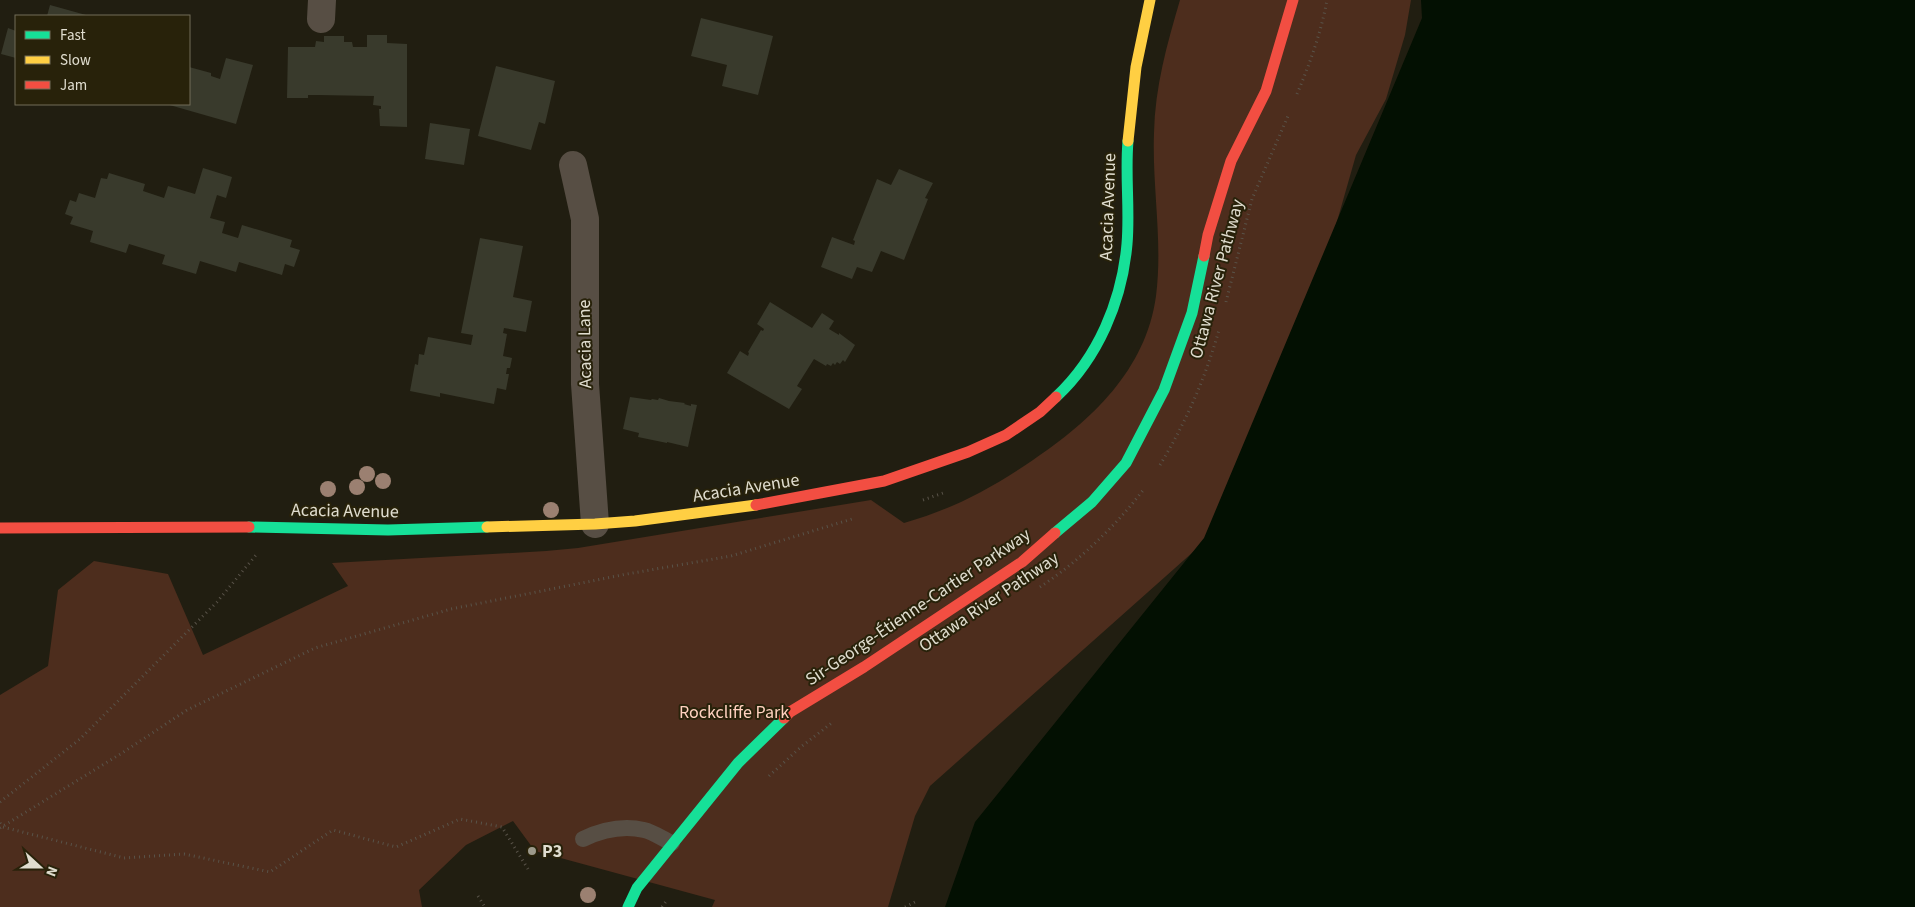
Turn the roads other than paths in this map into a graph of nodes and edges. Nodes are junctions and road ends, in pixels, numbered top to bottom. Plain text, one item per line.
1 (1150, 0) edge
2 (1293, 0) edge
3 (573, 165) dead end
4 (595, 524) junction
5 (0, 528) edge
6 (583, 839) dead end
7 (672, 843) junction
8 (628, 907) edge

1 - 4 street, Acacia Avenue
2 - 7 street, Sir-George-Étienne-Cartier Parkway
3 - 4 street, Acacia Lane
4 - 5 street, Acacia Avenue
6 - 7 lane
7 - 8 street, Sir-George-Étienne-Cartier Parkway

